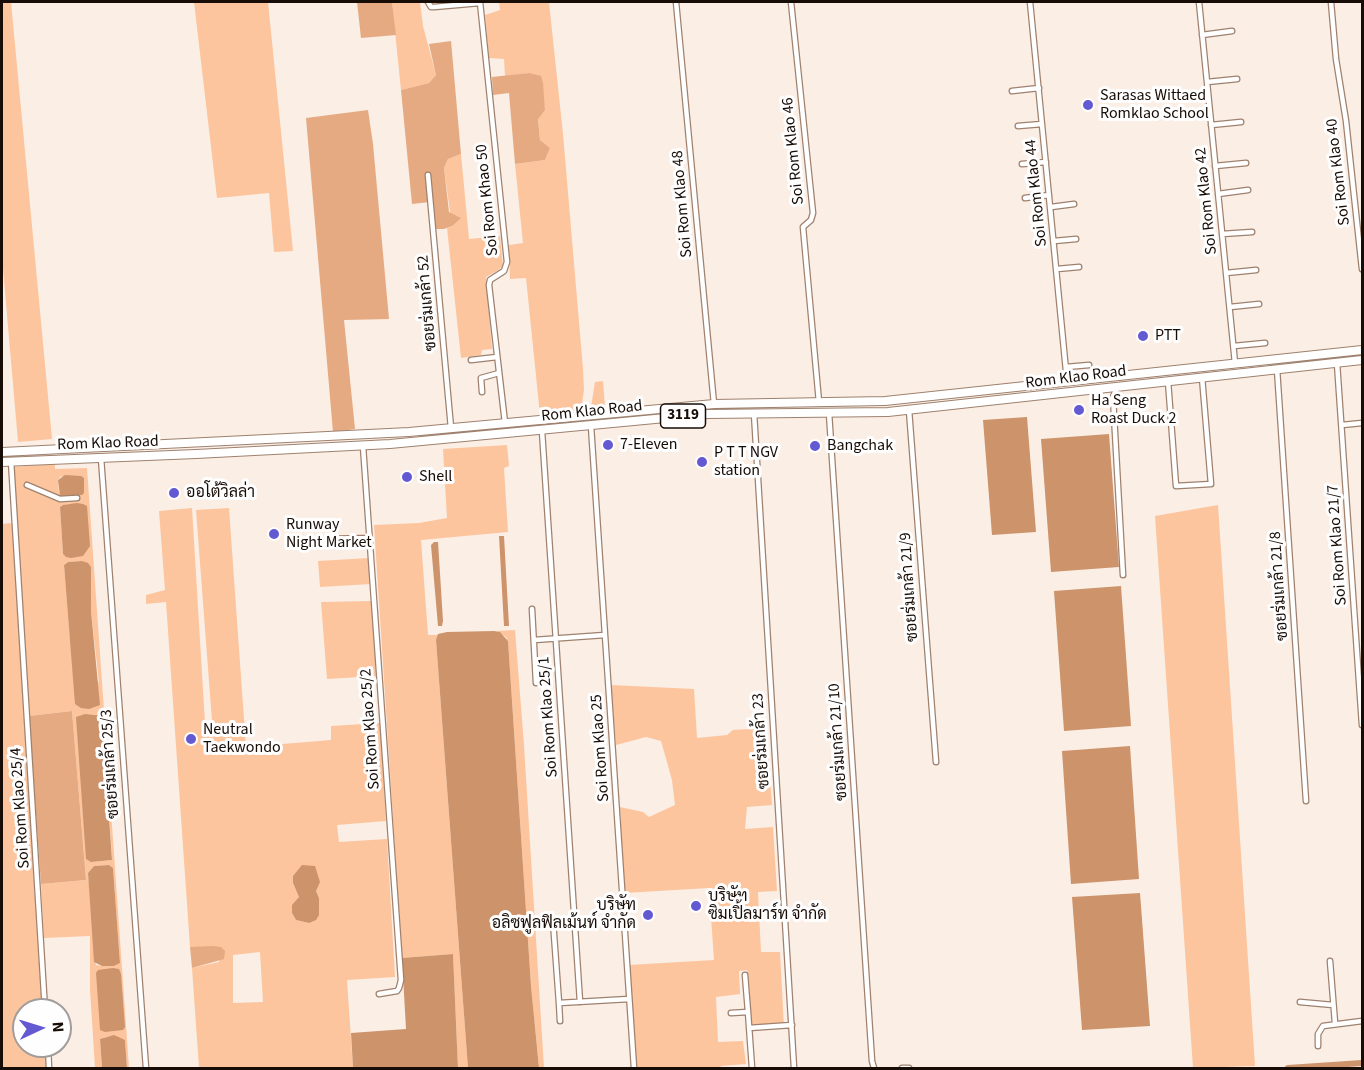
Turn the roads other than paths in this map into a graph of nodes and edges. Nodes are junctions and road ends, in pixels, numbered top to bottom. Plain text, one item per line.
1 (428, 2) edge
2 (480, 2) edge
3 (676, 2) edge
4 (791, 2) edge
5 (1030, 2) edge
6 (1199, 2) edge
7 (1332, 2) edge
8 (1232, 31) dead end
9 (1202, 35) junction
10 (1237, 79) dead end
11 (1207, 82) junction
12 (1039, 88) junction
13 (1012, 91) dead end
14 (1241, 122) dead end
15 (1042, 124) junction
16 (1211, 125) junction
17 (1018, 126) dead end
18 (1046, 162) junction
19 (1246, 163) dead end
20 (1022, 164) dead end
21 (1215, 166) junction
22 (428, 176) dead end
23 (1248, 190) dead end
24 (1218, 194) junction
25 (1049, 195) junction
26 (1025, 198) dead end
27 (1074, 204) dead end
28 (1051, 207) junction
29 (1252, 232) dead end
30 (1222, 234) junction
31 (1076, 239) dead end
32 (1054, 241) junction
33 (1078, 267) dead end
34 (1362, 268) edge
35 (1057, 269) junction
36 (1256, 270) dead end
37 (1226, 273) junction
38 (1259, 304) dead end
39 (1230, 308) junction
40 (1265, 343) dead end
41 (1234, 346) junction
42 (1362, 351) edge
43 (497, 357) junction
44 (471, 360) dead end
45 (1362, 360) edge
46 (1235, 363) junction
47 (1337, 363) junction
48 (1089, 365) dead end
49 (1066, 367) junction
50 (1277, 369) junction
51 (499, 373) junction
52 (1202, 377) junction
53 (1068, 381) junction
54 (1168, 381) junction
55 (1117, 387) junction
56 (482, 392) dead end
57 (819, 402) junction
58 (714, 404) junction
59 (909, 410) junction
60 (829, 412) junction
61 (754, 413) junction
62 (505, 423) junction
63 (1362, 423) edge
64 (1342, 425) junction
65 (591, 426) junction
66 (451, 428) junction
67 (542, 431) junction
68 (363, 446) junction
69 (2, 452) edge
70 (101, 458) junction
71 (11, 461) junction
72 (2, 462) edge
73 (27, 485) dead end
74 (77, 498) dead end
75 (370, 537) junction
76 (328, 539) dead end
77 (1124, 575) dead end
78 (532, 609) dead end
79 (605, 635) junction
80 (556, 638) junction
81 (534, 640) junction
82 (536, 682) dead end
83 (1362, 725) edge
84 (936, 762) dead end
85 (1306, 801) dead end
86 (553, 921) dead end
87 (1330, 961) dead end
88 (745, 975) dead end
89 (379, 994) dead end
90 (44, 998) edge
91 (629, 999) junction
92 (580, 1002) junction
93 (1300, 1002) dead end
94 (559, 1004) junction
95 (1333, 1005) junction
96 (748, 1012) junction
97 (730, 1013) dead end
98 (560, 1021) dead end
99 (1362, 1021) edge
100 (1335, 1023) junction
101 (792, 1025) junction
102 (749, 1028) junction
103 (1318, 1046) dead end
104 (146, 1068) edge
105 (634, 1068) edge
106 (752, 1068) edge
107 (794, 1068) edge
108 (874, 1068) edge
109 (902, 1068) edge
110 (909, 1068) edge

1 - 2 street
2 - 43 street, Soi Rom Khao 50
3 - 58 street, Soi Rom Klao 48
4 - 57 street, Soi Rom Klao 46
5 - 12 street, Soi Rom Klao 44
6 - 9 street, Soi Rom Klao 42
7 - 34 street, Soi Rom Klao 40
8 - 9 street
9 - 11 street, Soi Rom Klao 42
10 - 11 street
11 - 16 street, Soi Rom Klao 42
12 - 13 street
12 - 15 street, Soi Rom Klao 44
14 - 16 street
15 - 17 street
15 - 18 street, Soi Rom Klao 44
16 - 21 street, Soi Rom Klao 42
18 - 20 street
18 - 25 street, Soi Rom Klao 44
19 - 21 street
21 - 24 street, Soi Rom Klao 42
22 - 66 street, ซอยร่มเกล้า 52
23 - 24 street
24 - 30 street, Soi Rom Klao 42
25 - 26 street
25 - 28 street, Soi Rom Klao 44
27 - 28 street
28 - 32 street, Soi Rom Klao 44
29 - 30 street
30 - 37 street, Soi Rom Klao 42
31 - 32 street
32 - 35 street, Soi Rom Klao 44
33 - 35 street
35 - 49 street, Soi Rom Klao 44
36 - 37 street
37 - 39 street, Soi Rom Klao 42
38 - 39 street
39 - 41 street, Soi Rom Klao 42
40 - 41 street
41 - 46 street, Soi Rom Klao 42
42 - 46 main road, Rom Klao Road / 3119
43 - 44 street
43 - 51 street, Soi Rom Khao 50
45 - 47 main road, Rom Klao Road / 3119
46 - 53 main road, Rom Klao Road / 3119
47 - 50 main road, Rom Klao Road / 3119
47 - 64 street, Soi Rom Klao 21/7
48 - 49 street
49 - 53 street, Soi Rom Klao 44
50 - 52 main road, Rom Klao Road / 3119
50 - 85 street, ซอยร่มเกล้า 21/8
51 - 56 street
51 - 62 street, Soi Rom Khao 50
52 - 54 main road, Rom Klao Road / 3119
52 - 54 street
53 - 57 main road, Rom Klao Road / 3119
54 - 55 main road, Rom Klao Road / 3119
55 - 59 main road, Rom Klao Road / 3119
55 - 77 street
57 - 58 main road, Rom Klao Road / 3119
58 - 62 main road, Rom Klao Road / 3119
59 - 60 main road, Rom Klao Road / 3119
59 - 84 street, ซอยร่มเกล้า 21/9
60 - 61 main road, Rom Klao Road / 3119
60 - 108 street, ซอยร่มเกล้า 21/10
61 - 65 main road, Rom Klao Road / 3119
61 - 101 street, ซอยร่มเกล้า 23
62 - 66 main road, Rom Klao Road / 3119
63 - 64 street
64 - 83 street, Soi Rom Klao 21/7
65 - 67 main road, Rom Klao Road / 3119
65 - 79 street, Soi Rom Klao 25
66 - 69 main road, Rom Klao Road / 3119
67 - 68 main road, Rom Klao Road / 3119
67 - 80 street, Soi Rom Klao 25/1
68 - 70 main road, Rom Klao Road / 3119
68 - 75 street, Soi Rom Klao 25/2
70 - 71 main road, Rom Klao Road / 3119
70 - 104 street, ซอยร่มเกล้า 25/3
71 - 72 main road, Rom Klao Road / 3119
71 - 90 street, Soi Rom Klao 25/4
73 - 74 street
75 - 76 street
75 - 89 street, Soi Rom Klao 25/2
78 - 81 street
79 - 80 street
79 - 91 street, Soi Rom Klao 25
80 - 81 street
80 - 92 street, Soi Rom Klao 25/1
81 - 82 street
86 - 94 street
87 - 95 street
88 - 96 street
91 - 92 street
91 - 105 street, Soi Rom Klao 25
92 - 94 street
93 - 95 street
94 - 98 street
95 - 100 street
96 - 97 street
96 - 102 street
99 - 100 street
100 - 103 street
101 - 102 street
101 - 107 street, ซอยร่มเกล้า 23
102 - 106 street
109 - 110 street

